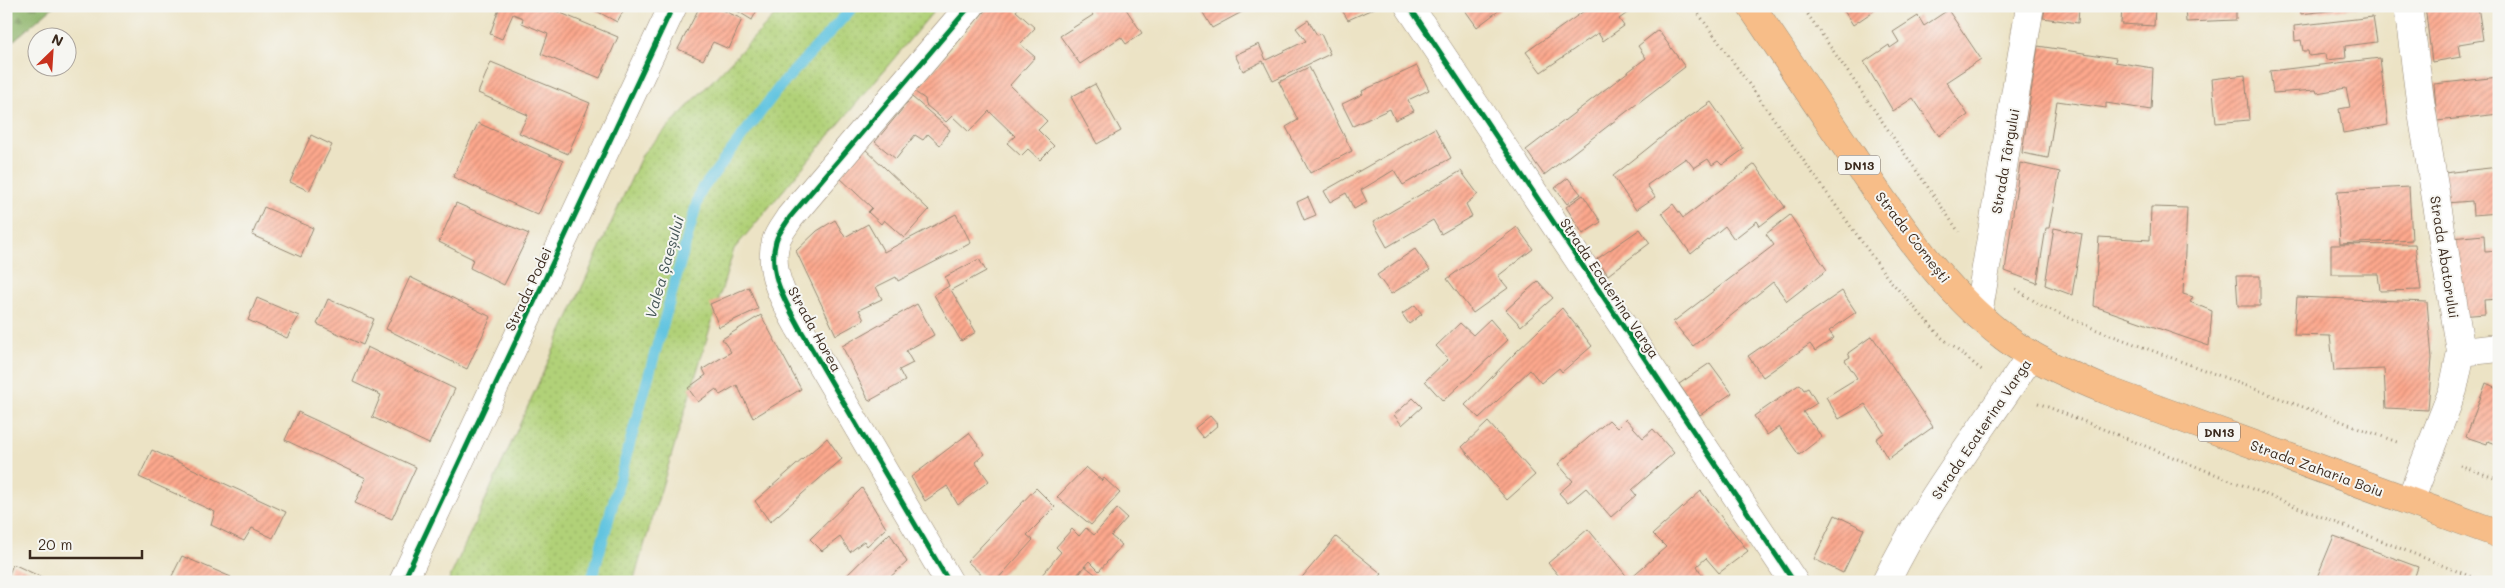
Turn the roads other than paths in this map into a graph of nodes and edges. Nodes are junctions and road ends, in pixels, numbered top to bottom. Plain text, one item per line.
1 (673, 6) edge
2 (970, 6) edge
3 (1409, 6) edge
4 (1751, 6) edge
5 (2030, 6) edge
6 (2408, 6) edge
7 (1978, 316) junction
8 (2499, 348) edge
9 (2461, 352) junction
10 (2032, 356) junction
11 (2410, 501) junction
12 (2499, 534) edge
13 (403, 582) edge
14 (949, 582) edge
15 (1794, 582) edge
16 (1886, 582) edge

1 - 13 street, Strada Podei
2 - 14 street, Strada Horea
3 - 15 street, Strada Ecaterina Varga
4 - 7 highway, Strada Cornești / DN13
5 - 7 street, Strada Târgului
6 - 9 street, Strada Abatorului
7 - 10 highway, Strada Zaharia Boiu / DN13
8 - 9 street
9 - 11 street, Strada Abatorului
10 - 11 highway, Strada Zaharia Boiu / DN13
10 - 16 street, Strada Ecaterina Varga
11 - 12 highway, Strada Zaharia Boiu / DN13

